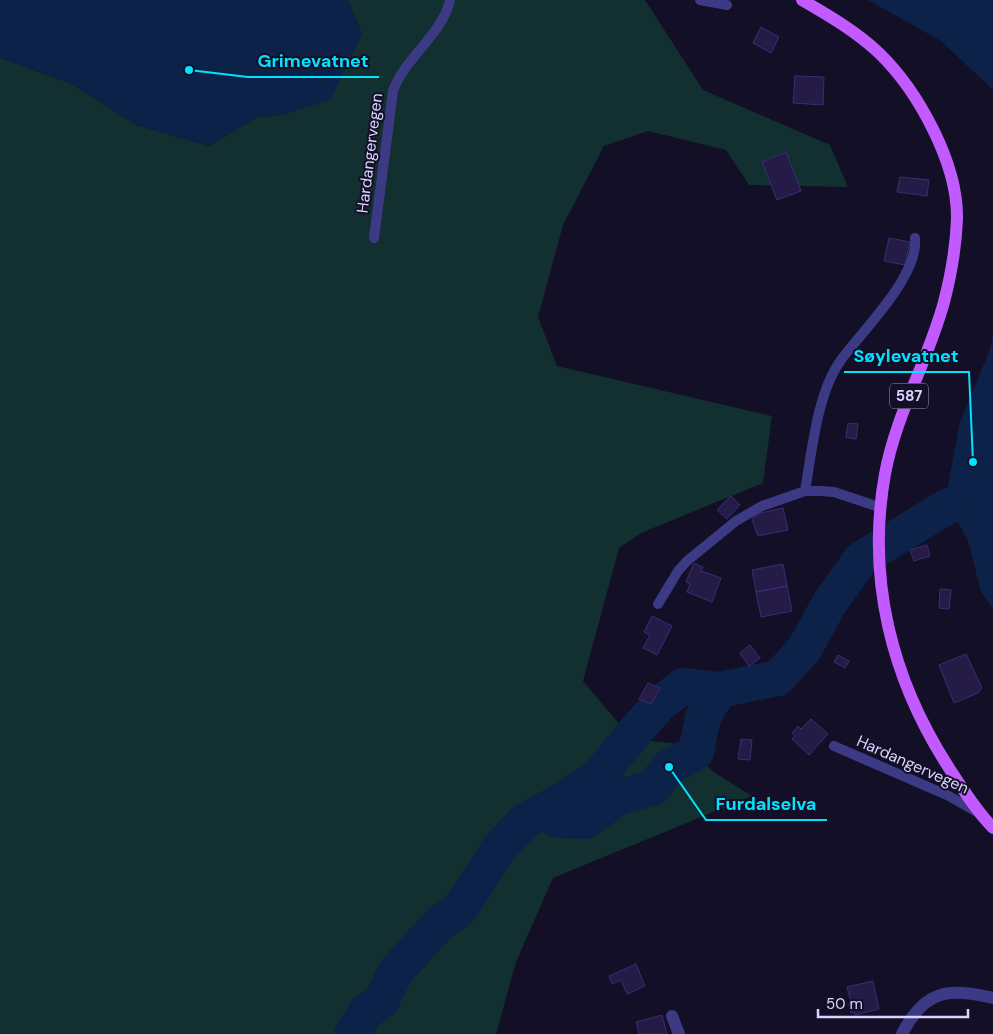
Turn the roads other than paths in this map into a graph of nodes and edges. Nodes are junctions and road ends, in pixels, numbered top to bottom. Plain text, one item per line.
1 (450, 0) edge
2 (700, 0) edge
3 (802, 0) edge
4 (727, 6) dead end
5 (374, 238) dead end
6 (915, 238) dead end
7 (805, 491) junction
8 (879, 507) junction
9 (658, 604) dead end
10 (834, 746) dead end
11 (978, 812) junction
12 (993, 828) edge
13 (993, 998) edge
14 (672, 1016) dead end
15 (679, 1034) edge
16 (902, 1034) edge

1 - 5 lane, Hardangervegen
2 - 4 lane
3 - 8 main road, Hardangervegen / 587
6 - 7 lane
7 - 8 lane
7 - 9 lane
8 - 11 main road, Hardangervegen / 587
10 - 11 lane, Hardangervegen
11 - 12 main road, Hardangervegen / 587
13 - 16 street
14 - 15 street

